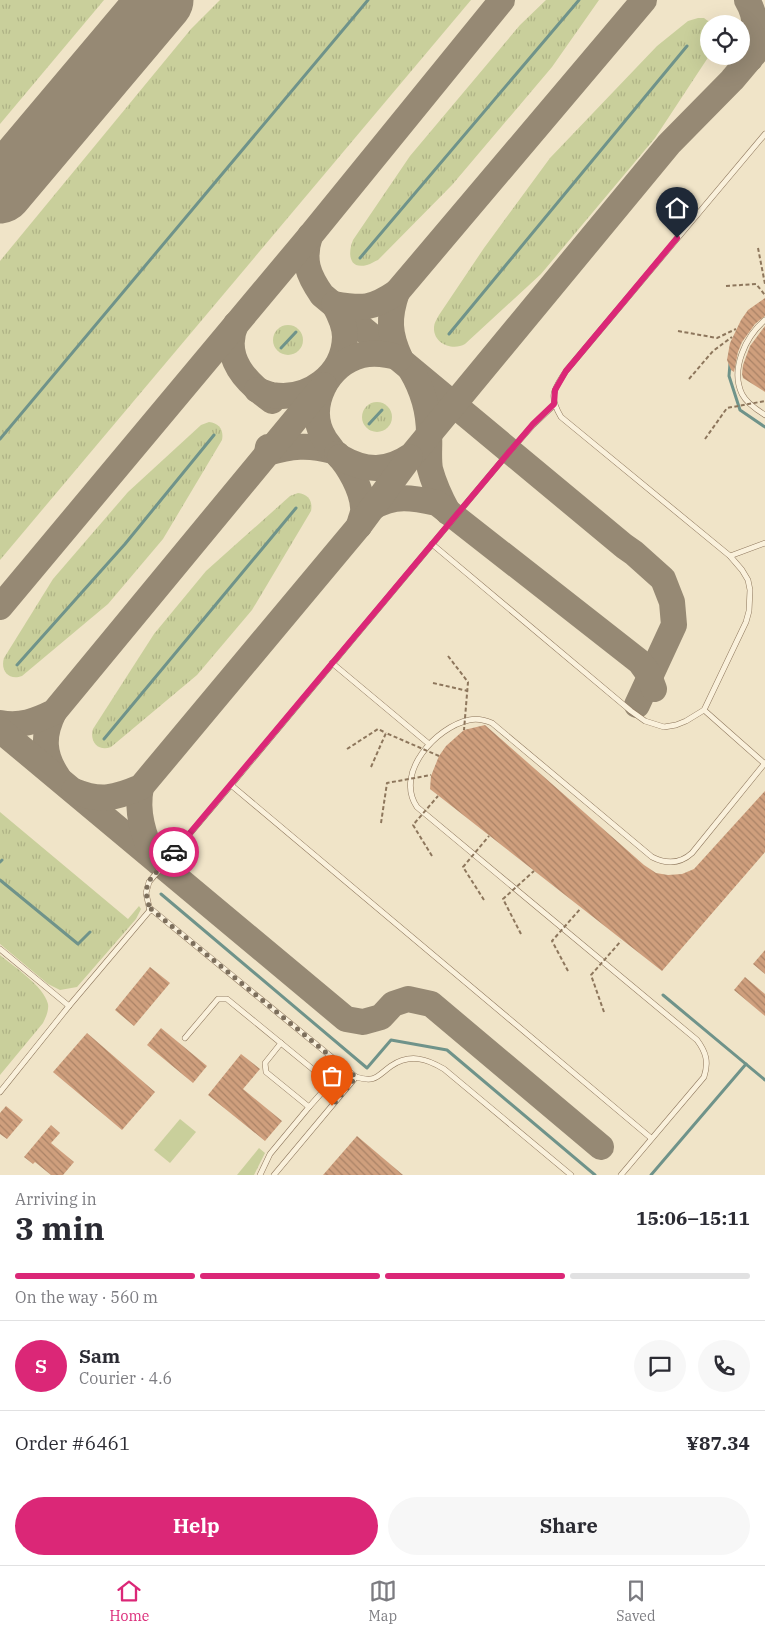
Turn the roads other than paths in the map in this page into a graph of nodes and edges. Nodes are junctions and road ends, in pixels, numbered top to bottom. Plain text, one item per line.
1 (765, 134) edge
2 (765, 320) edge
3 (554, 404) junction
4 (765, 415) edge
5 (765, 543) edge
6 (432, 544) junction
7 (730, 556) junction
8 (332, 663) junction
9 (704, 710) junction
10 (429, 744) junction
11 (765, 764) edge
12 (231, 785) junction
13 (150, 911) junction
14 (0, 949) edge
15 (69, 1006) junction
16 (185, 1038) dead end
17 (281, 1043) junction
18 (356, 1077) junction
19 (0, 1092) edge
20 (309, 1108) junction
21 (651, 1138) junction
22 (260, 1175) edge
23 (274, 1175) edge
24 (571, 1175) edge
25 (621, 1175) edge

1 - 3 lane
2 - 4 lane
3 - 6 lane
3 - 7 lane
5 - 7 lane
6 - 8 lane
6 - 9 lane
7 - 9 lane
8 - 10 lane
8 - 12 lane
9 - 11 lane
10 - 11 lane
10 - 21 lane
12 - 13 lane
12 - 21 lane
13 - 15 lane
13 - 18 lane
14 - 15 lane
15 - 19 lane
16 - 17 lane
17 - 20 lane
17 - 20 lane
18 - 23 lane
18 - 24 lane
20 - 22 lane
21 - 25 lane

